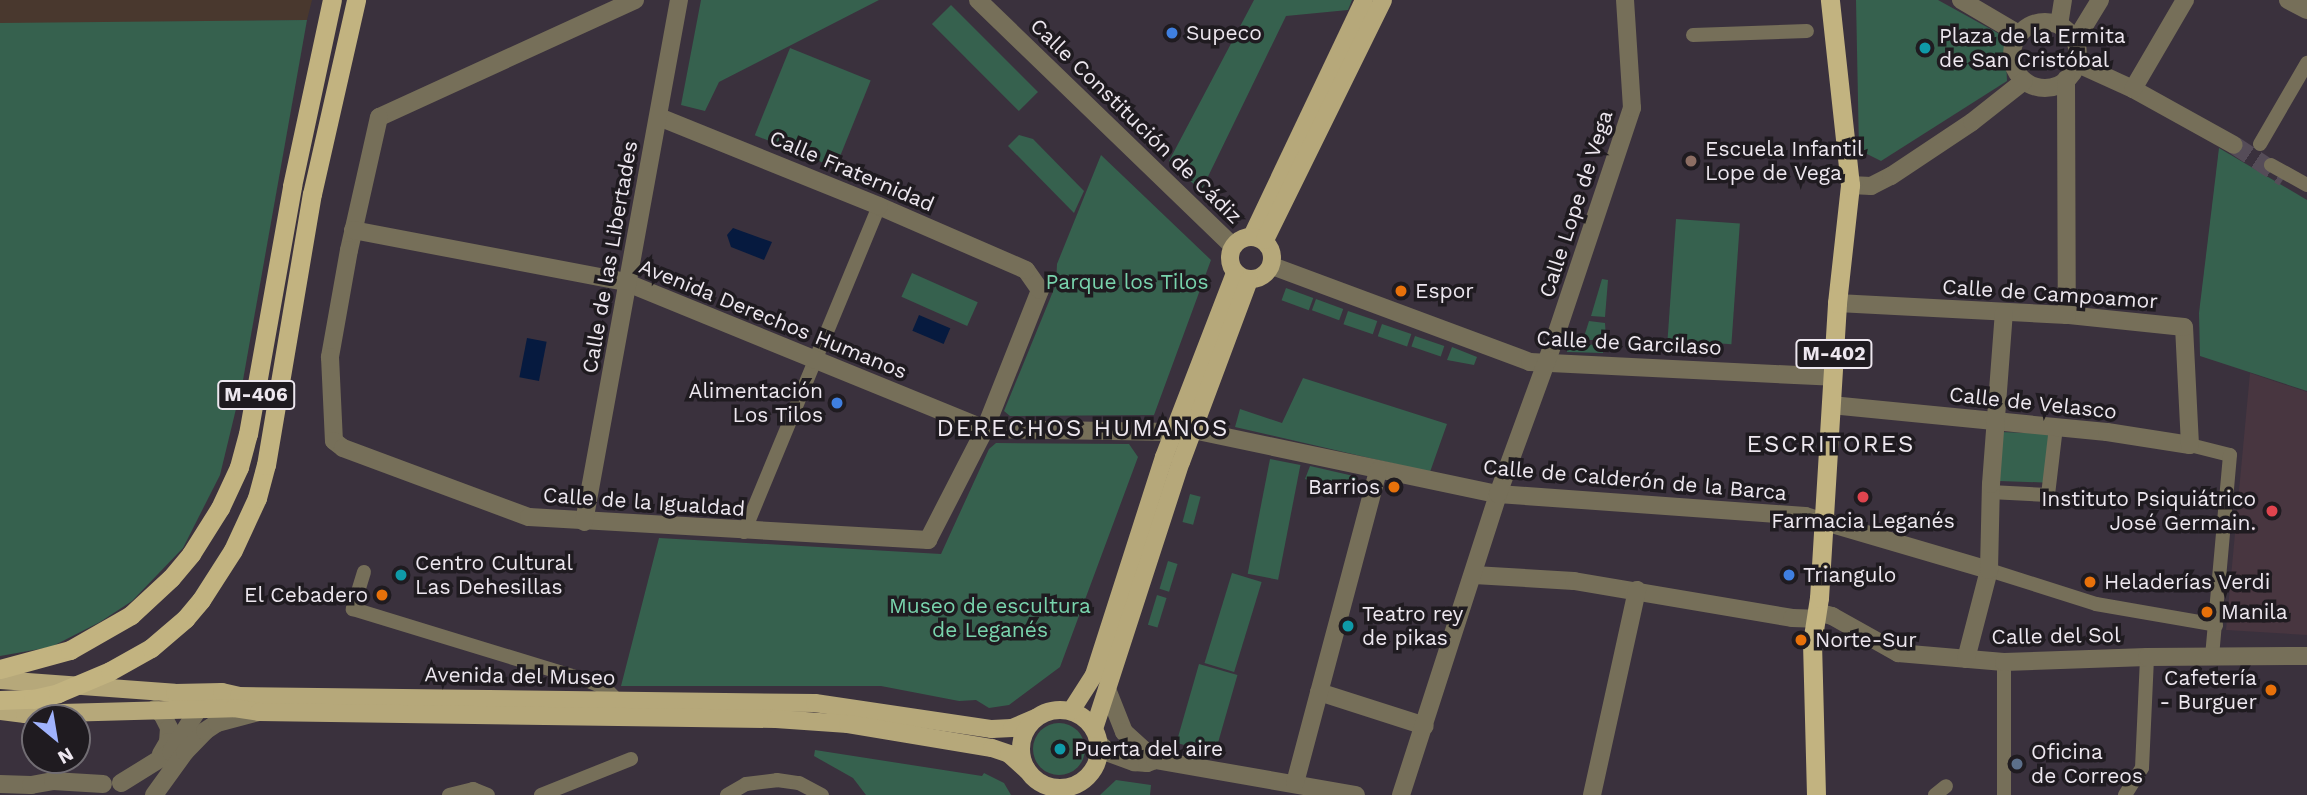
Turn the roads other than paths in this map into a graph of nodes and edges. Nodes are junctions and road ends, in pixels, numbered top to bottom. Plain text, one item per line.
1 (332, 0) edge
2 (356, 0) edge
3 (635, 0) edge
4 (679, 0) edge
5 (978, 0) edge
6 (1364, 0) edge
7 (1384, 0) edge
8 (1625, 0) edge
9 (1830, 0) edge
10 (1961, 0) edge
11 (2063, 0) edge
12 (2100, 0) edge
13 (2185, 0) edge
14 (2288, 0) edge
15 (2307, 10) edge
16 (2059, 25) junction
17 (1807, 31) dead end
18 (2019, 34) junction
19 (1693, 35) dead end
20 (2075, 41) junction
21 (2077, 63) junction
22 (2307, 63) edge
23 (2066, 79) junction
24 (2024, 80) junction
25 (2133, 89) junction
26 (659, 117) junction
27 (2260, 144) dead end
28 (2234, 145) tunnel mouth
29 (2271, 165) tunnel mouth
30 (2307, 185) edge
31 (1850, 186) junction
32 (879, 206) junction
33 (353, 230) junction
34 (1259, 238) junction
35 (1233, 246) junction
36 (1272, 266) junction
37 (1242, 276) junction
38 (625, 282) junction
39 (1837, 303) junction
40 (2004, 313) junction
41 (2067, 315) junction
42 (816, 360) junction
43 (1545, 362) junction
44 (1833, 377) junction
45 (1831, 405) junction
46 (1997, 422) junction
47 (2056, 427) junction
48 (985, 429) junction
49 (1193, 430) junction
50 (1173, 432) junction
51 (2190, 445) junction
52 (1378, 471) junction
53 (1990, 492) junction
54 (1498, 495) junction
55 (584, 522) junction
56 (1825, 524) junction
57 (744, 532) junction
58 (1989, 570) junction
59 (364, 572) dead end
60 (1474, 576) junction
61 (1637, 590) junction
62 (1816, 616) junction
63 (2216, 625) junction
64 (2307, 656) edge
65 (2147, 657) junction
66 (2212, 657) junction
67 (1966, 659) junction
68 (2004, 662) junction
69 (0, 668) edge
70 (0, 680) edge
71 (79, 685) junction
72 (1108, 689) junction
73 (1319, 692) junction
74 (239, 696) junction
75 (616, 699) junction
76 (0, 700) edge
77 (197, 708) junction
78 (155, 709) junction
79 (0, 710) edge
80 (1071, 711) junction
81 (259, 712) junction
82 (1036, 718) junction
83 (1425, 726) junction
84 (1096, 736) junction
85 (631, 759) dead end
86 (1155, 760) junction
87 (151, 766) junction
88 (1036, 782) edge
89 (121, 783) junction
90 (1295, 783) junction
91 (0, 784) edge
92 (31, 785) junction
93 (1077, 789) edge
94 (96, 790) edge
95 (47, 795) edge
96 (139, 795) edge
97 (154, 795) edge
98 (449, 795) edge
99 (488, 795) edge
100 (541, 795) edge
101 (727, 795) edge
102 (822, 795) edge
103 (1353, 795) edge
104 (1401, 795) edge
105 (1592, 795) edge
106 (1816, 795) edge
107 (2004, 795) edge
108 (2125, 795) edge

1 - 69 highway, M-406
2 - 71 highway, M-406
3 - 33 street
4 - 26 street, Calle de las Libertades
5 - 35 street, Calle Constitución de Cádiz
6 - 34 main road
7 - 34 main road
8 - 43 street, Calle Lope de Vega
9 - 31 highway, M-402
10 - 18 street
11 - 16 street
12 - 20 street
13 - 25 street
14 - 15 street
16 - 18 street
16 - 20 street
17 - 19 street
18 - 24 street
20 - 21 street
21 - 23 street
21 - 25 street
22 - 27 street
23 - 24 street
23 - 41 street
24 - 31 street
25 - 28 street
26 - 32 street, Calle Fraternidad
26 - 38 street, Calle de las Libertades
29 - 30 street
31 - 39 highway, M-402
32 - 42 street
32 - 48 street, Calle Fraternidad
33 - 38 street, Avenida Derechos Humanos
33 - 55 street, Calle de la Igualdad
34 - 35 main road
34 - 36 main road
35 - 37 main road
36 - 37 main road
36 - 43 street, Calle de Garcilaso
37 - 49 main road
37 - 50 main road
38 - 42 street, Avenida Derechos Humanos
38 - 55 street, Calle de las Libertades
39 - 40 street, Calle de Campoamor
39 - 44 highway, M-402
40 - 41 street, Calle de Campoamor
40 - 46 street
41 - 51 street, Calle de Campoamor
42 - 48 street, Avenida Derechos Humanos
42 - 57 street
43 - 44 street, Calle de Garcilaso
43 - 54 street, Calle Lope de Vega
44 - 45 highway, M-402
45 - 46 street, Calle de Velasco
45 - 56 highway, M-402
46 - 47 street, Calle de Velasco
46 - 53 street
47 - 51 street, Calle de Velasco
47 - 53 street
48 - 50 street, Avenida Derechos Humanos
48 - 57 street, Calle de la Igualdad
49 - 52 street, Calle de Calderón de la Barca
49 - 72 main road
50 - 80 main road
51 - 63 street, Calle de Velasco
52 - 54 street, Calle de Calderón de la Barca
52 - 73 street
53 - 58 street
54 - 56 street, Calle de Calderón de la Barca
54 - 60 street, Calle Lope de Vega
55 - 57 street, Calle de la Igualdad
56 - 58 street, Calle de Calderón de la Barca
56 - 62 highway, M-402
58 - 63 street
58 - 67 street
59 - 75 street
60 - 61 street, Calle del Sol
60 - 83 street, Calle Lope de Vega
61 - 62 street, Calle del Sol
61 - 105 street
62 - 67 street, Calle del Sol
62 - 106 highway, M-402
63 - 66 street
64 - 66 street, Calle del Sol
65 - 66 street, Calle del Sol
65 - 68 street, Calle del Sol
65 - 108 street
67 - 68 street, Calle del Sol
68 - 107 street
70 - 71 main road, Avenida del Museo
71 - 74 main road, Avenida del Museo
71 - 76 highway, M-406
72 - 84 main road
72 - 86 street
73 - 83 street
73 - 90 street
74 - 75 main road, Avenida del Museo
74 - 77 street
75 - 82 main road, Avenida del Museo
77 - 78 main road
77 - 81 main road
77 - 87 street
78 - 79 main road
78 - 87 street
80 - 82 main road
80 - 84 main road
81 - 88 main road, Avenida del Museo
81 - 97 street
82 - 88 main road
83 - 104 street, Calle Lope de Vega
84 - 86 street
84 - 93 main road
85 - 100 street
86 - 90 street
87 - 89 street
88 - 93 main road
89 - 94 street
89 - 96 street
90 - 103 street
91 - 92 street
92 - 94 street
92 - 95 street
98 - 99 street
101 - 102 street

